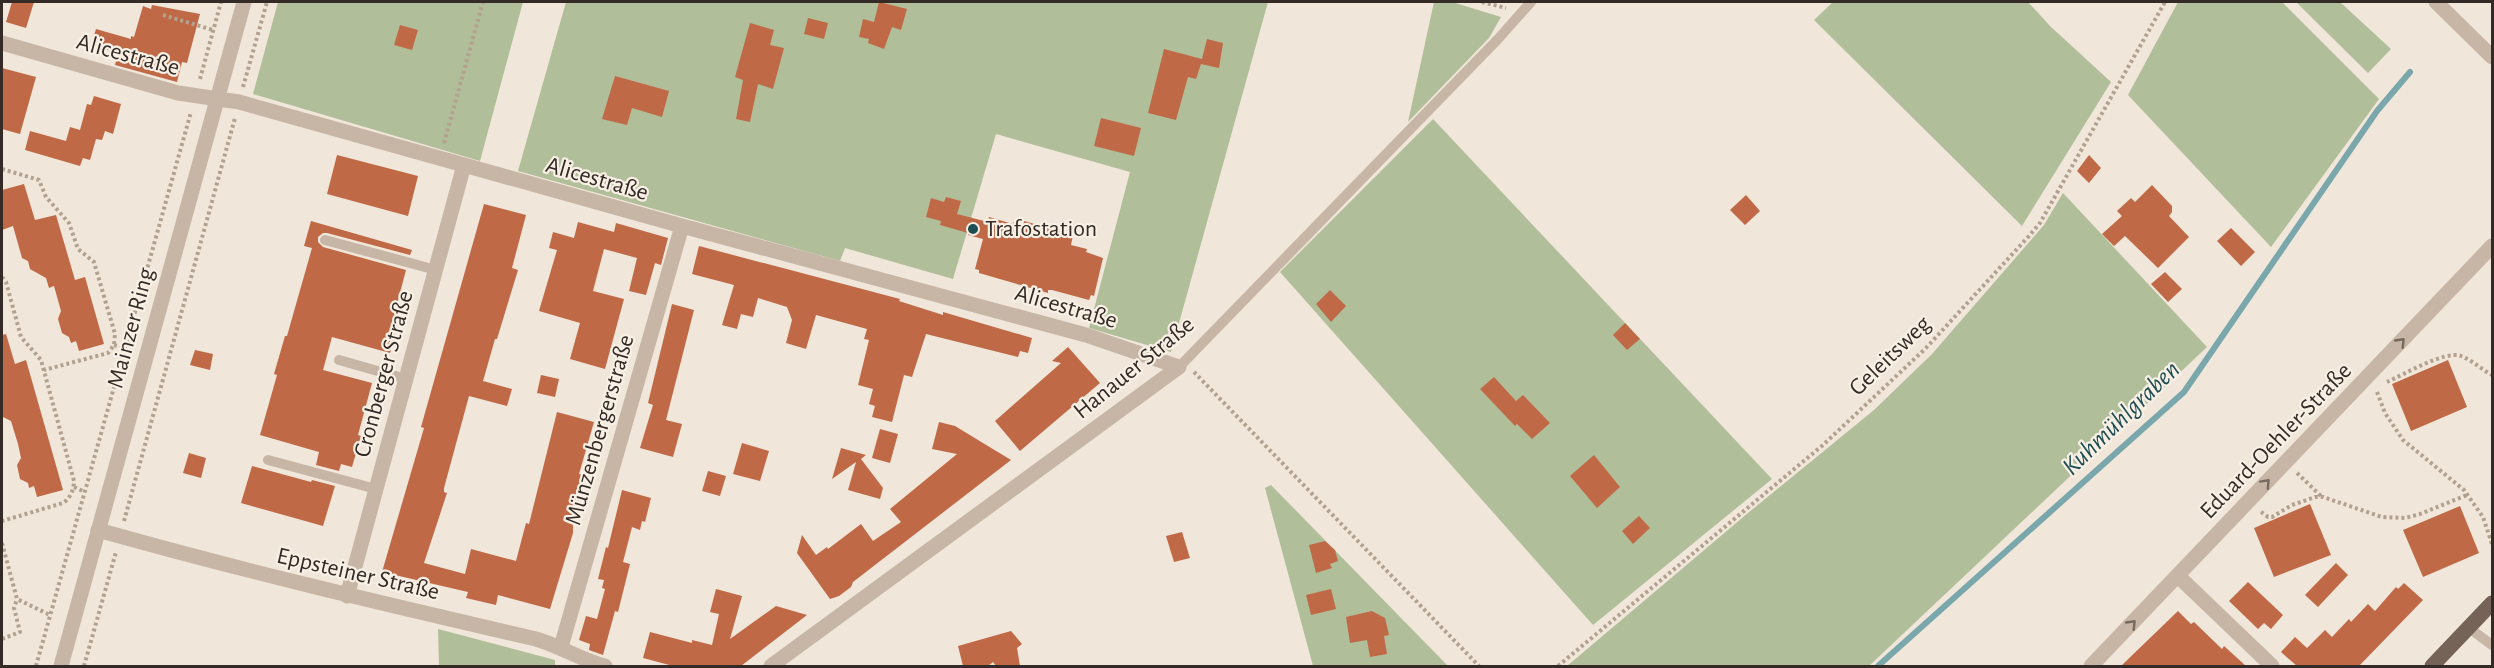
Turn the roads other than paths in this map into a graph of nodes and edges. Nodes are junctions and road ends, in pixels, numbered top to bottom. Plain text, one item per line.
1 (243, 2) edge
2 (1531, 2) edge
3 (2436, 2) edge
4 (2, 44) edge
5 (2493, 57) edge
6 (218, 99) junction
7 (464, 165) junction
8 (682, 226) junction
9 (326, 240) dead end
10 (2493, 246) edge
11 (436, 270) junction
12 (339, 360) dead end
13 (1179, 367) junction
14 (406, 379) junction
15 (268, 460) dead end
16 (376, 489) junction
17 (98, 530) junction
18 (2178, 576) junction
19 (347, 596) junction
20 (2493, 603) edge
21 (2469, 628) junction
22 (2493, 645) edge
23 (561, 647) junction
24 (61, 666) edge
25 (605, 666) edge
26 (771, 666) edge
27 (2091, 666) edge
28 (2272, 666) edge
29 (2432, 666) edge

1 - 6 street, Mainzer Ring
2 - 13 lane, Hanauer Straße
3 - 5 street
4 - 6 street, Alicestraße
6 - 7 street, Alicestraße
6 - 17 street, Mainzer Ring
7 - 8 street, Alicestraße
7 - 11 street, Cronberger Straße
8 - 13 street, Alicestraße
8 - 23 street, Münzenbergerstraße
9 - 11 lane
18 -> 10 street, Eduard-Oehler-Straße
11 - 14 street, Cronberger Straße
12 - 14 lane
13 - 26 street, Hanauer Straße
14 - 16 street, Cronberger Straße
15 - 16 lane
16 - 19 street, Cronberger Straße
17 - 19 street, Eppsteiner Straße
17 - 24 street, Mainzer Ring
27 -> 18 street, Eduard-Oehler-Straße
18 - 28 street
19 - 23 street, Eppsteiner Straße
20 - 21 main road
21 - 22 lane
21 - 29 main road
23 - 25 street, Eppsteiner Straße

